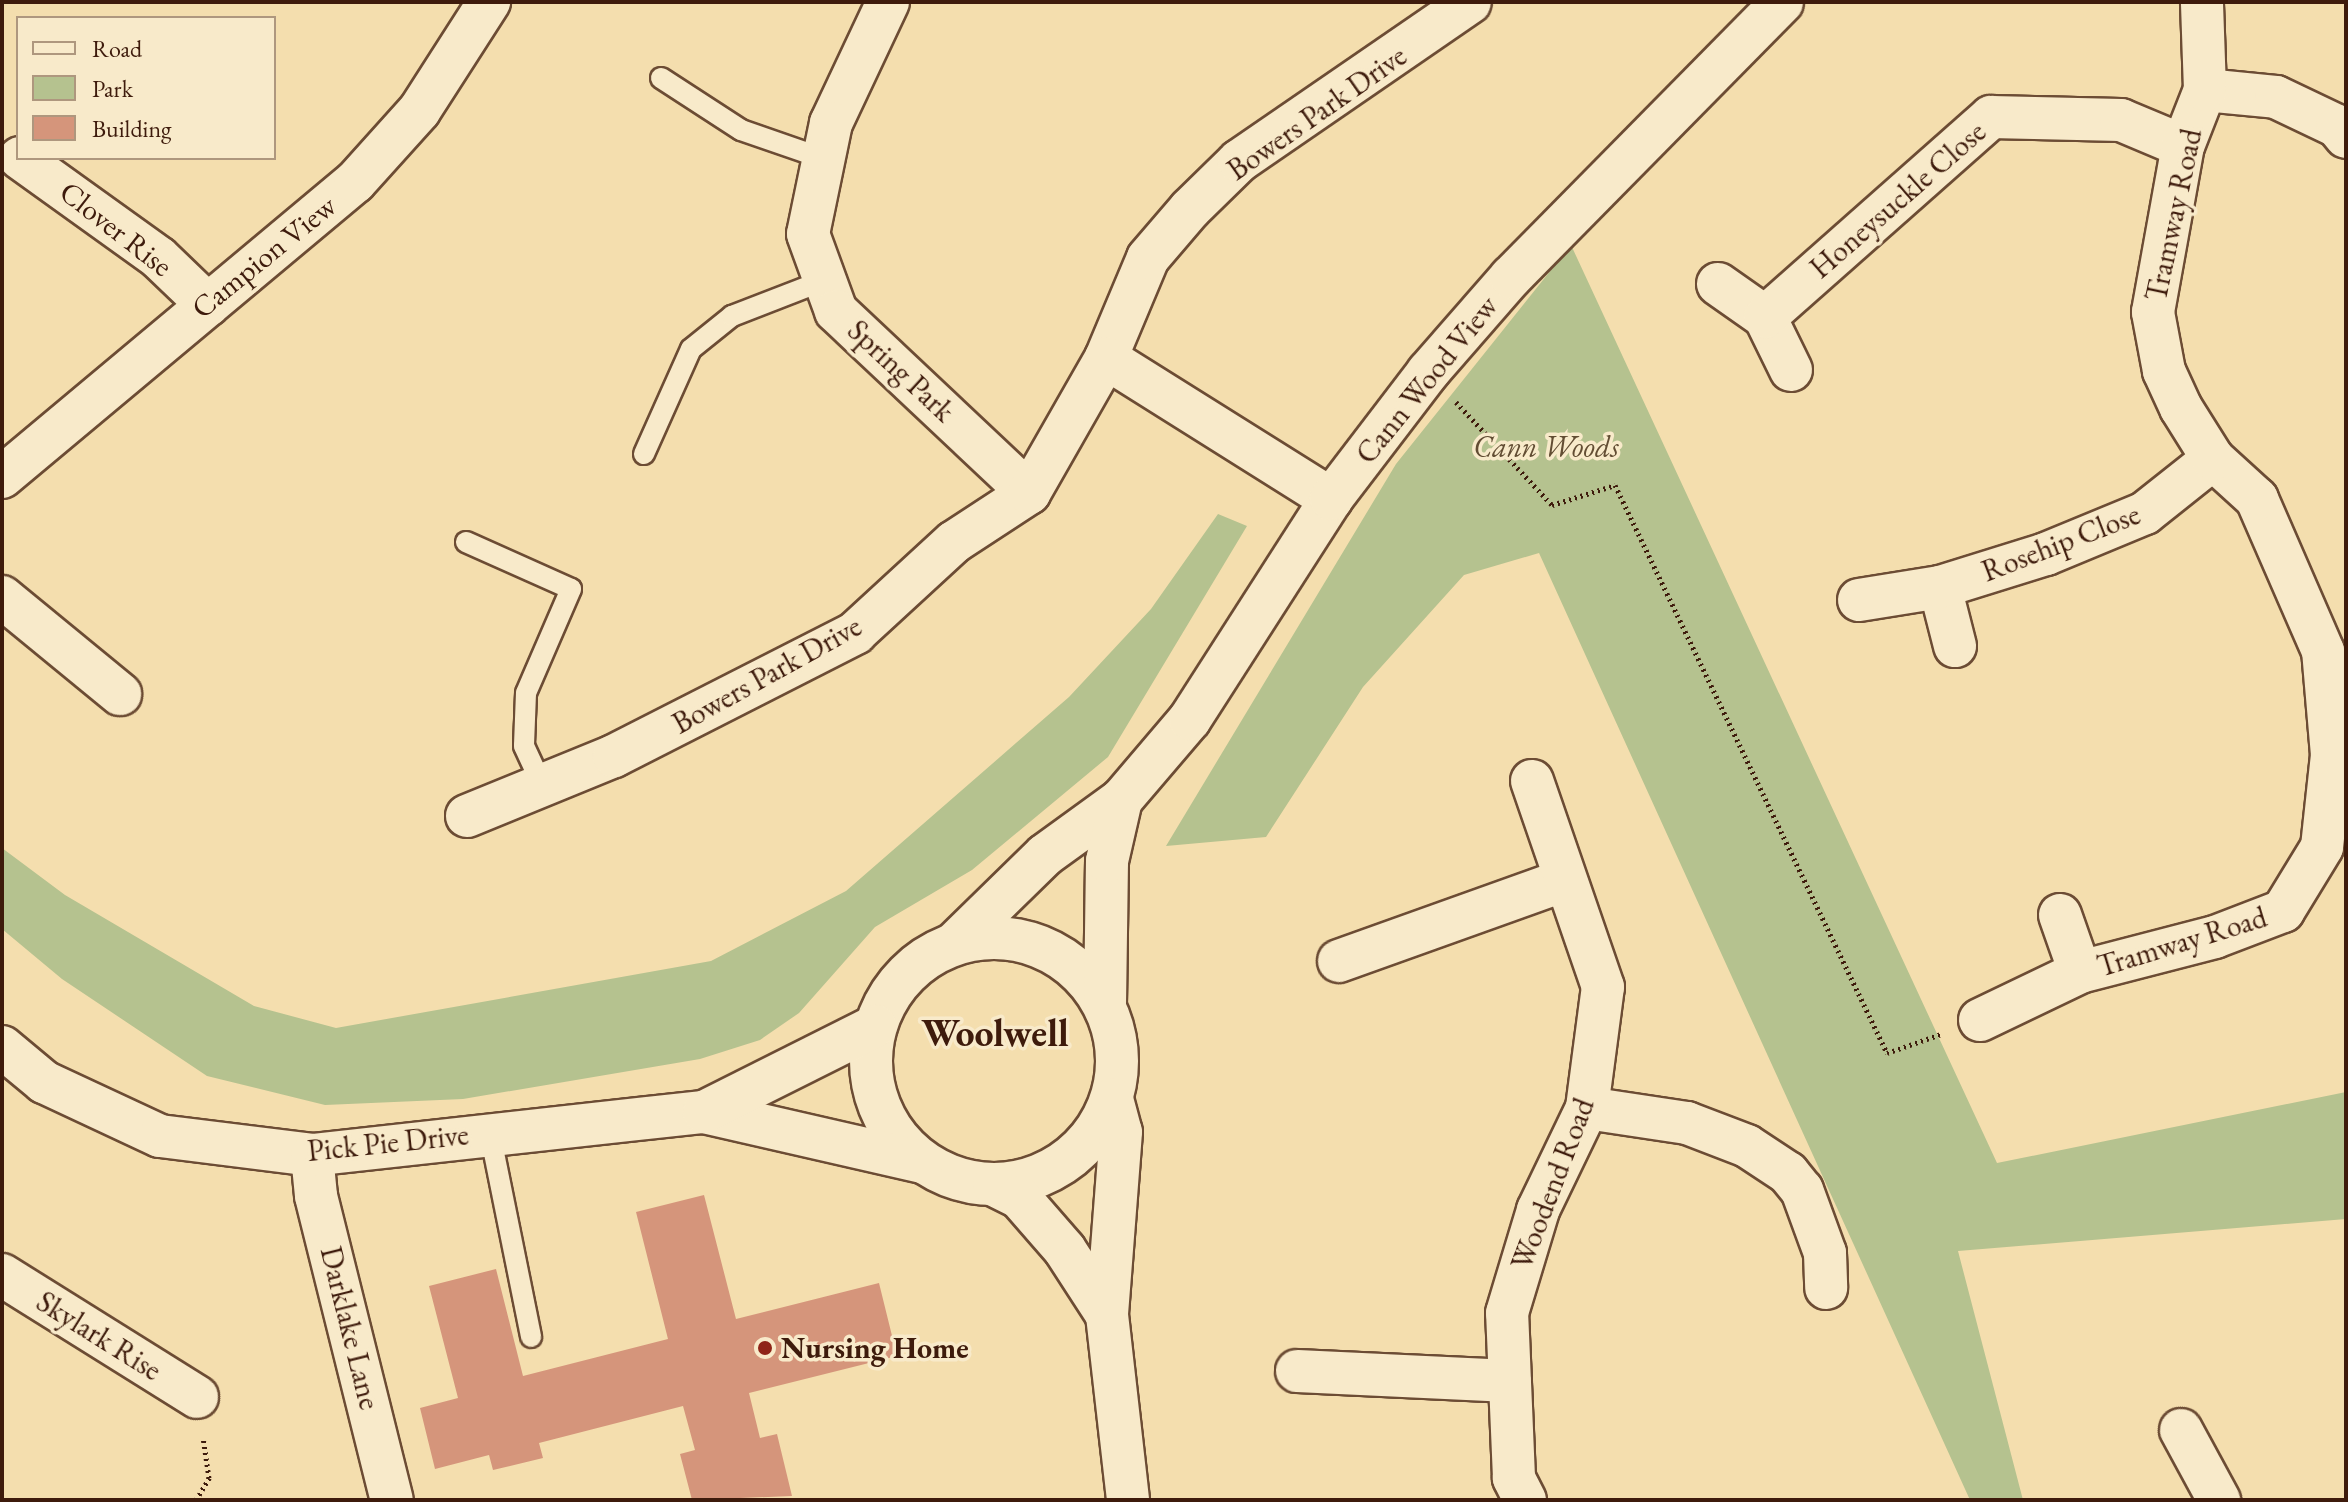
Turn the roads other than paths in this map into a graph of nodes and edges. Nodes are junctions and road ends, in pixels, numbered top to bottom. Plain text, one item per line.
1 (489, 2) edge
2 (888, 2) edge
3 (1470, 2) edge
4 (1782, 2) edge
5 (2202, 2) edge
6 (661, 78) dead end
7 (2205, 90) junction
8 (2346, 137) edge
9 (2183, 146) junction
10 (822, 158) junction
11 (23, 160) edge
12 (825, 280) junction
13 (1718, 284) dead end
14 (208, 305) junction
15 (1765, 317) junction
16 (1106, 358) junction
17 (1791, 370) dead end
18 (644, 454) dead end
19 (2213, 459) junction
20 (2, 477) edge
21 (1029, 493) junction
22 (1331, 499) junction
23 (466, 542) dead end
24 (1940, 587) junction
25 (2, 597) edge
26 (1859, 600) dead end
27 (1955, 646) dead end
28 (120, 694) dead end
29 (1532, 781) dead end
30 (542, 785) junction
31 (1121, 800) junction
32 (467, 816) dead end
33 (1565, 880) junction
34 (2060, 915) dead end
35 (954, 944) junction
36 (1339, 961) dead end
37 (2080, 972) junction
38 (1105, 1004) junction
39 (1980, 1020) road end
40 (876, 1026) junction
41 (2, 1047) edge
42 (1112, 1099) junction
43 (1587, 1108) junction
44 (704, 1112) junction
45 (490, 1133) junction
46 (312, 1155) junction
47 (922, 1162) junction
48 (994, 1185) junction
49 (2, 1275) edge
50 (1826, 1288) dead end
51 (1107, 1315) junction
52 (531, 1337) dead end
53 (1297, 1371) dead end
54 (1510, 1381) junction
55 (197, 1397) road end
56 (2181, 1430) dead end
57 (392, 1500) edge
58 (1128, 1500) edge
59 (1525, 1500) edge
60 (2219, 1500) edge

1 - 14 street, Campion View
2 - 10 street, Spring Park
3 - 16 street, Bowers Park Drive
4 - 22 street, Cann Wood View
5 - 7 street, Tramway Road
6 - 10 lane
7 - 8 street
7 - 9 street, Tramway Road
9 - 15 street, Honeysuckle Close
9 - 19 street, Tramway Road
10 - 12 street, Spring Park
11 - 14 street, Clover Rise
12 - 18 lane
12 - 21 street, Spring Park
13 - 15 street
14 - 20 street, Campion View
15 - 17 street
16 - 21 street, Bowers Park Drive
16 - 22 street
19 - 24 street, Rosehip Close
19 - 37 street, Tramway Road
21 - 30 street, Bowers Park Drive
22 - 31 street, Cann Wood View
23 - 30 lane
24 - 26 street, Rosehip Close
24 - 27 street, Rosehip Close
25 - 28 street
29 - 33 street, Woodend Road
30 - 32 street, Bowers Park Drive
31 - 35 street, Cann Wood View
31 - 38 street, Cann Wood View
33 - 36 street
33 - 43 street, Woodend Road
34 - 37 street
35 - 38 street
35 - 40 street
37 - 39 street, Tramway Road
38 - 42 street
40 - 44 street, Pick Pie Drive
40 - 47 street
41 - 46 street, Pick Pie Drive
42 - 48 street
42 - 51 street
43 - 50 street
43 - 54 street, Woodend Road
44 - 45 street, Pick Pie Drive
44 - 47 street, Pick Pie Drive
45 - 46 street, Pick Pie Drive
45 - 52 lane
46 - 57 street, Darklake Lane
47 - 48 street
48 - 51 street
49 - 55 street, Skylark Rise
51 - 58 street
53 - 54 street
54 - 59 street, Woodend Road
56 - 60 street

